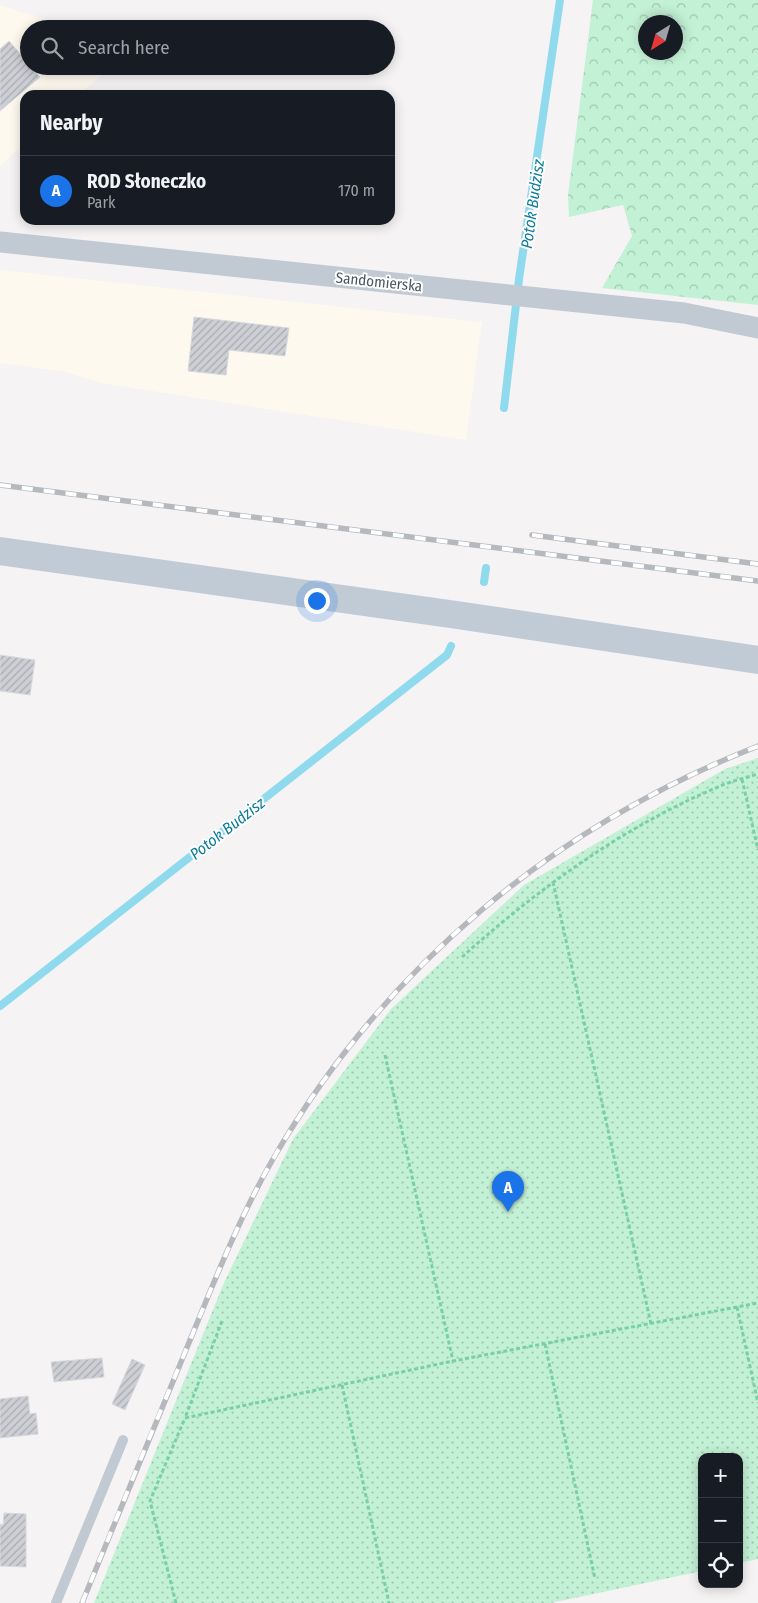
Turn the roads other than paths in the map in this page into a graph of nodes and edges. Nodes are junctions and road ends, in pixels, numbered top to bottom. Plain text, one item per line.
1 (0, 242) edge
2 (758, 328) edge
3 (0, 551) edge
4 (758, 660) edge
5 (123, 1440) dead end
6 (56, 1603) edge

1 - 2 street, Sandomierska
3 - 4 street
5 - 6 lane

